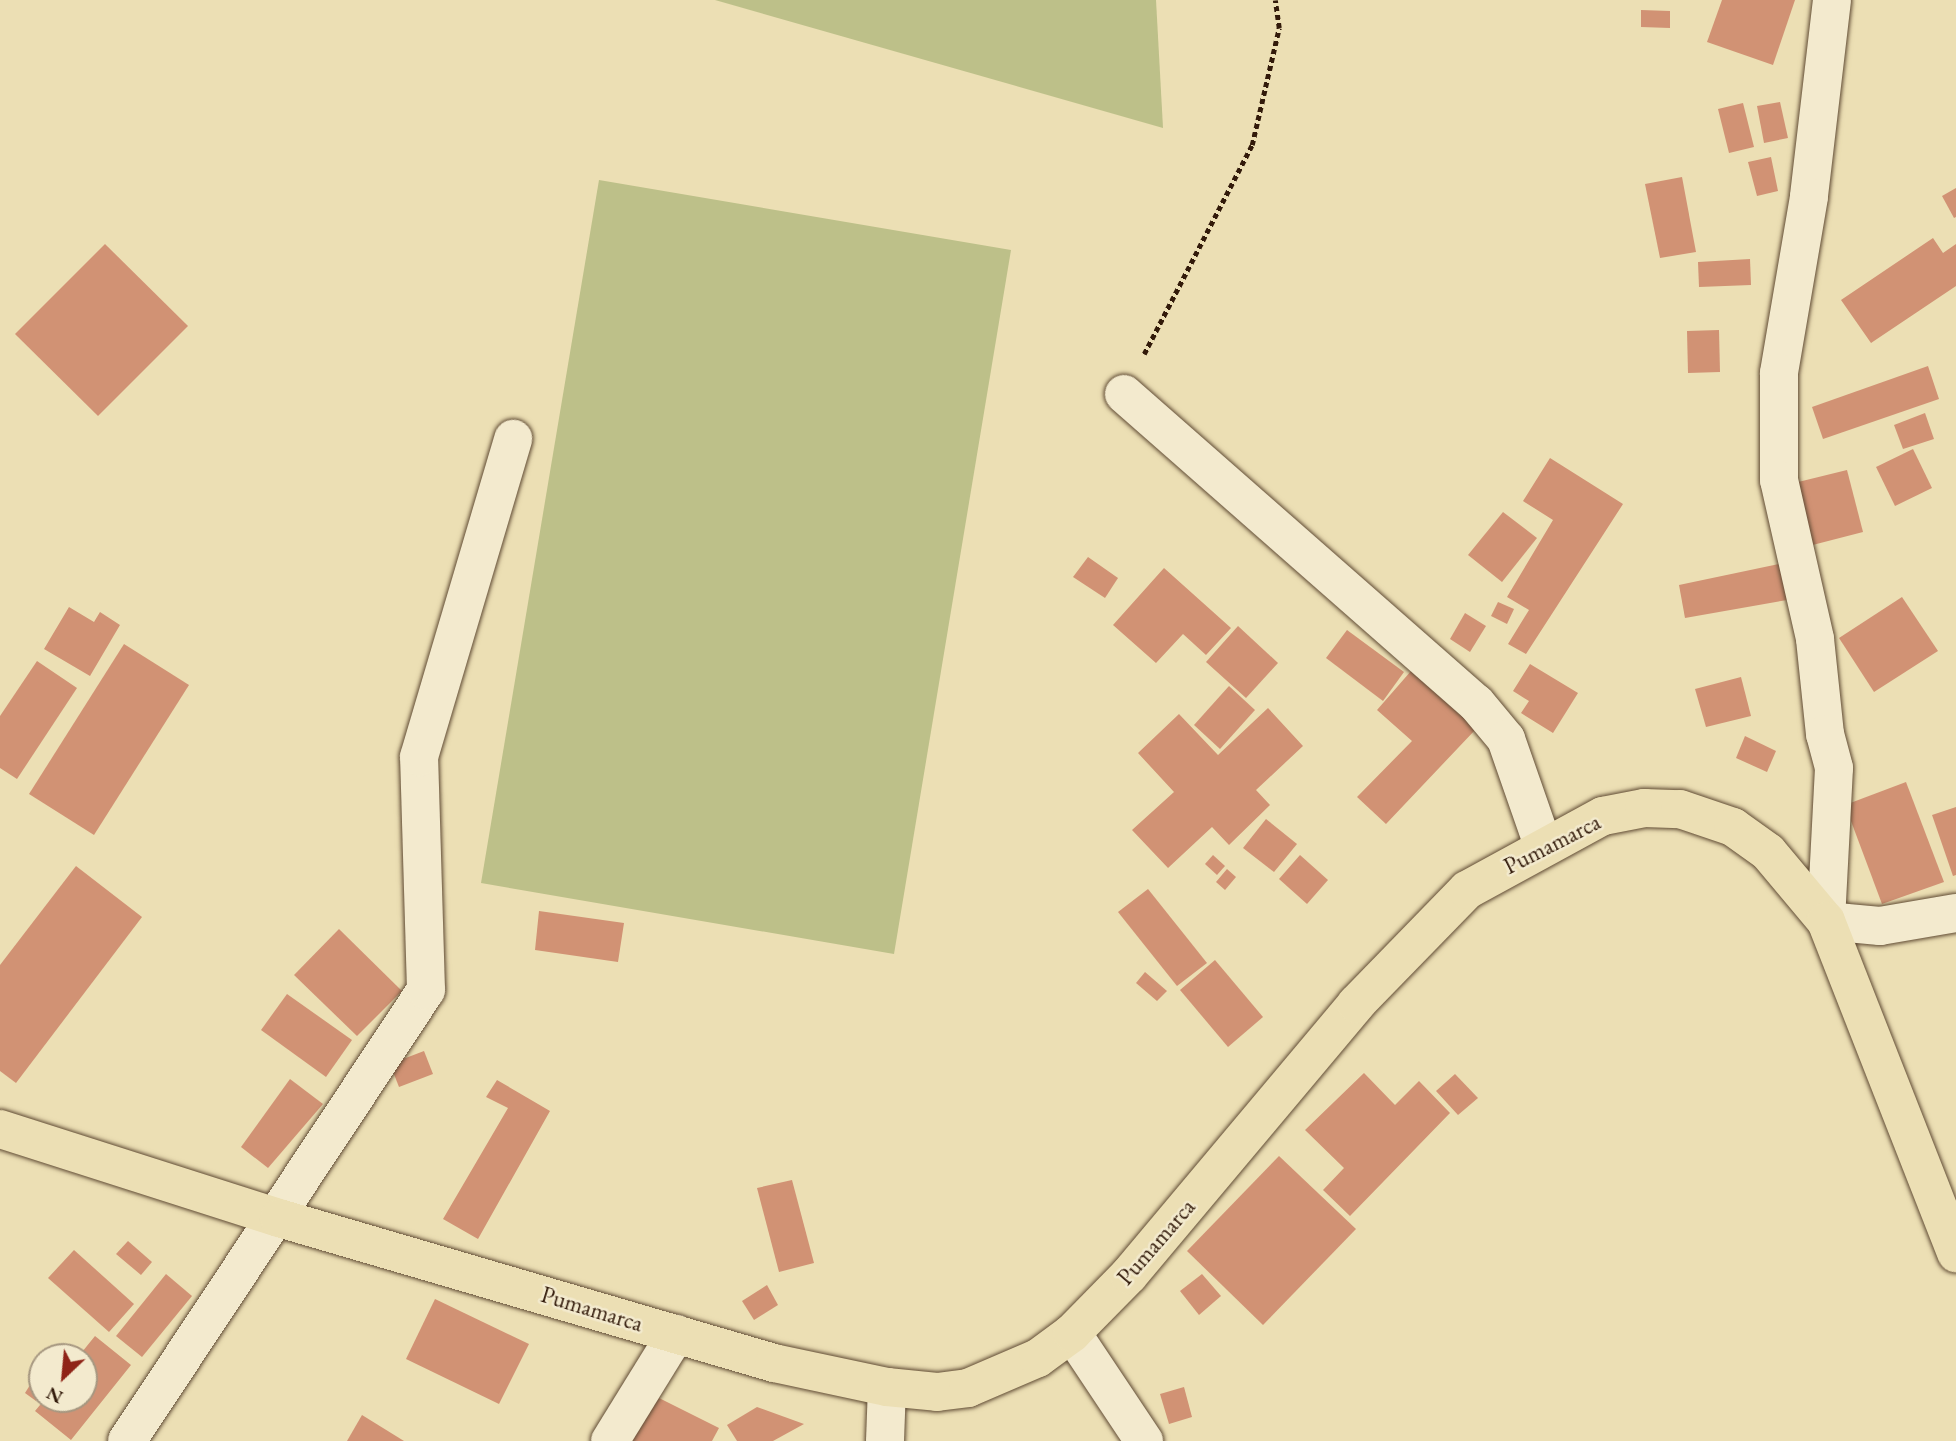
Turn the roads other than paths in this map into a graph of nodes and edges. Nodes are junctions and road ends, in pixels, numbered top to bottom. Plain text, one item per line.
1 (1832, 0) edge
2 (1124, 394) road end
3 (513, 439) dead end
4 (1543, 845) junction
5 (1956, 913) edge
6 (1826, 921) junction
7 (0, 1129) edge
8 (279, 1218) junction
9 (1956, 1253) edge
10 (1072, 1333) junction
11 (676, 1334) junction
12 (887, 1387) junction
13 (127, 1441) edge
14 (610, 1441) edge
15 (885, 1441) edge
16 (1144, 1441) edge

1 - 6 street
2 - 4 street
3 - 8 street
4 - 6 main road, Pumamarca
4 - 10 main road, Pumamarca
5 - 6 street
6 - 9 main road, Pumamarca
7 - 8 main road, Pumamarca
8 - 11 main road, Pumamarca
8 - 13 street
10 - 12 main road, Pumamarca
10 - 16 street
11 - 12 main road, Pumamarca
11 - 14 street
12 - 15 street

